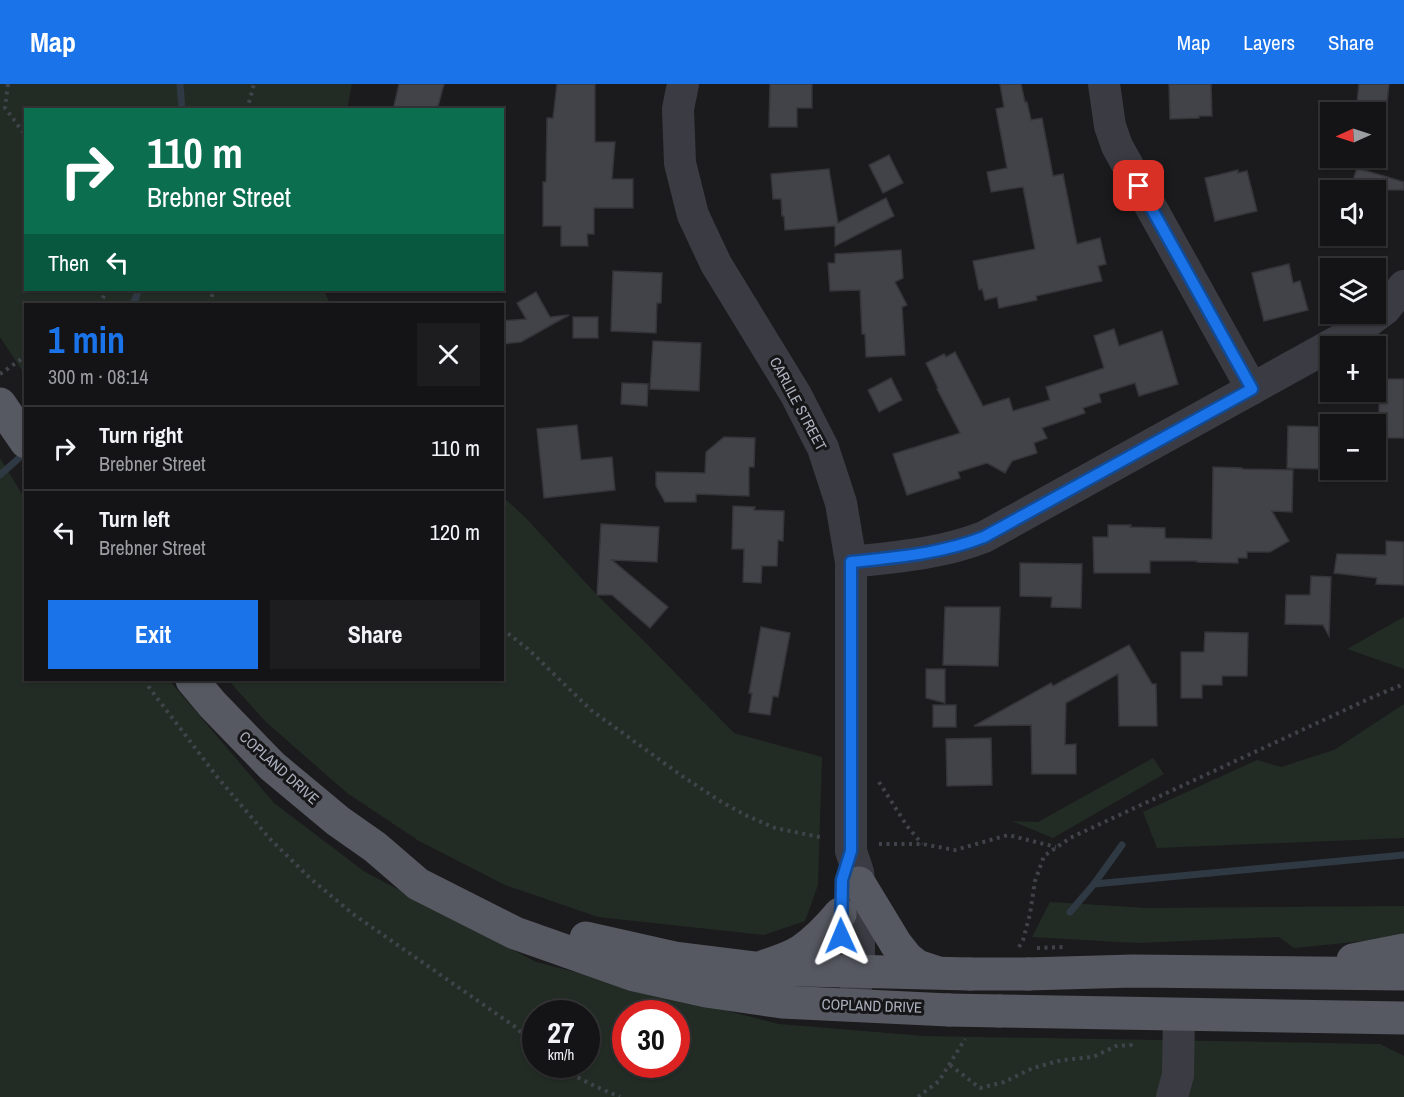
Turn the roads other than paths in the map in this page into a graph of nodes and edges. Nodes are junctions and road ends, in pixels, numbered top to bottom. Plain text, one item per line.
1 (683, 84) edge
2 (1104, 84) edge
3 (1404, 286) edge
4 (1252, 389) junction
5 (0, 404) edge
6 (24, 439) edge
7 (851, 562) junction
8 (193, 681) edge
9 (851, 847) junction
10 (423, 877) junction
11 (859, 883) junction
12 (840, 914) junction
13 (1404, 950) edge
14 (757, 969) junction
15 (851, 971) junction
16 (937, 973) junction
17 (1289, 973) junction
18 (1404, 974) edge
19 (854, 1005) junction
20 (1179, 1014) junction
21 (1370, 1017) junction
22 (1404, 1018) edge
23 (1404, 1029) edge
24 (1172, 1097) edge

1 - 7 street, CARLILE STREET
2 - 4 street
3 - 4 street
4 - 7 street
5 - 6 main road
7 - 9 street, CARLILE STREET
8 - 10 main road, COPLAND DRIVE
9 - 11 street, CARLILE STREET
9 - 12 street, CARLILE STREET
10 - 14 main road, COPLAND DRIVE
10 - 19 main road, COPLAND DRIVE
11 - 15 street, CARLILE STREET
11 - 16 main road
12 - 14 main road
12 - 15 street, CARLILE STREET
13 - 17 main road
14 - 15 main road, COPLAND DRIVE
15 - 16 main road, COPLAND DRIVE
15 - 19 street, CARLILE STREET
16 - 17 main road, COPLAND DRIVE, bridge
17 - 18 main road, COPLAND DRIVE
19 - 20 main road, COPLAND DRIVE, bridge
20 - 21 main road, COPLAND DRIVE
20 - 24 street
21 - 22 main road, COPLAND DRIVE
21 - 23 main road

